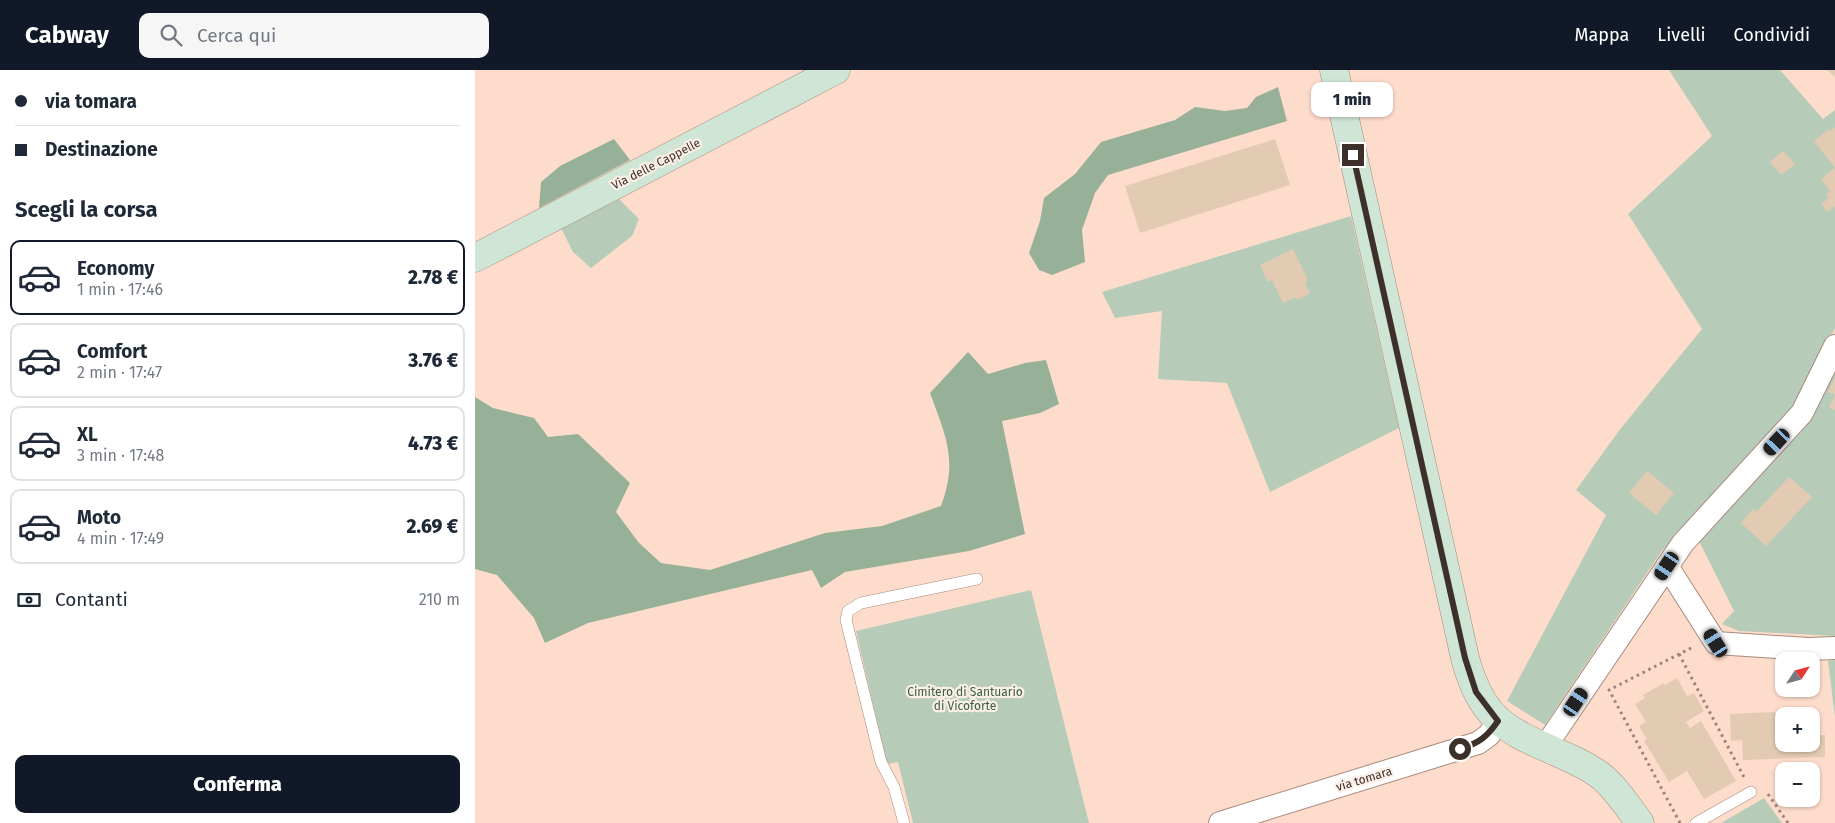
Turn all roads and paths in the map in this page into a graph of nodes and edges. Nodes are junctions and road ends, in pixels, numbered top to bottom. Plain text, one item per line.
1 (836, 70) edge
2 (1334, 70) edge
3 (475, 258) edge
4 (1835, 346) edge
5 (1667, 566) junction
6 (977, 579) dead end
7 (1716, 643) junction
8 (1835, 648) edge
9 (1679, 654) junction
10 (1498, 721) junction
11 (1545, 747) junction
12 (1751, 792) junction
13 (905, 823) edge
14 (1220, 823) edge
15 (1640, 823) edge
16 (1680, 823) edge
17 (1696, 823) edge
18 (1788, 823) edge

1 - 3 street, Via delle Cappelle
2 - 10 street
4 - 5 street
5 - 7 street
5 - 11 street
6 - 13 lane
7 - 8 street
7 - 9 path
9 - 12 path
9 - 16 path
10 - 11 street
10 - 14 street, via tomara
11 - 15 street
12 - 17 lane
12 - 18 path

